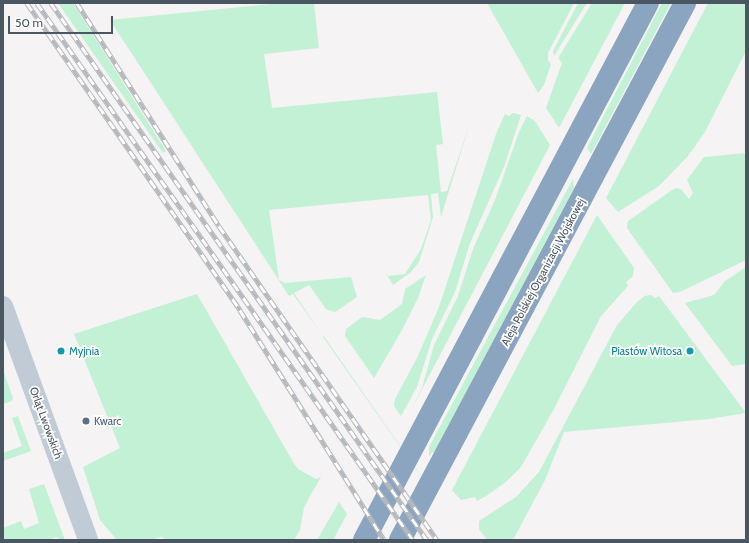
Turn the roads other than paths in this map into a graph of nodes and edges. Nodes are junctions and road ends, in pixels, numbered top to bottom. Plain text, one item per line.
1 (648, 3) edge
2 (685, 3) edge
3 (3, 306) edge
4 (88, 540) edge
5 (364, 540) edge
6 (400, 540) edge

1 - 5 highway
2 - 6 highway, Aleja Polskiej Organizacji Wojskowej
3 - 4 street, Orląt Lwowskich

